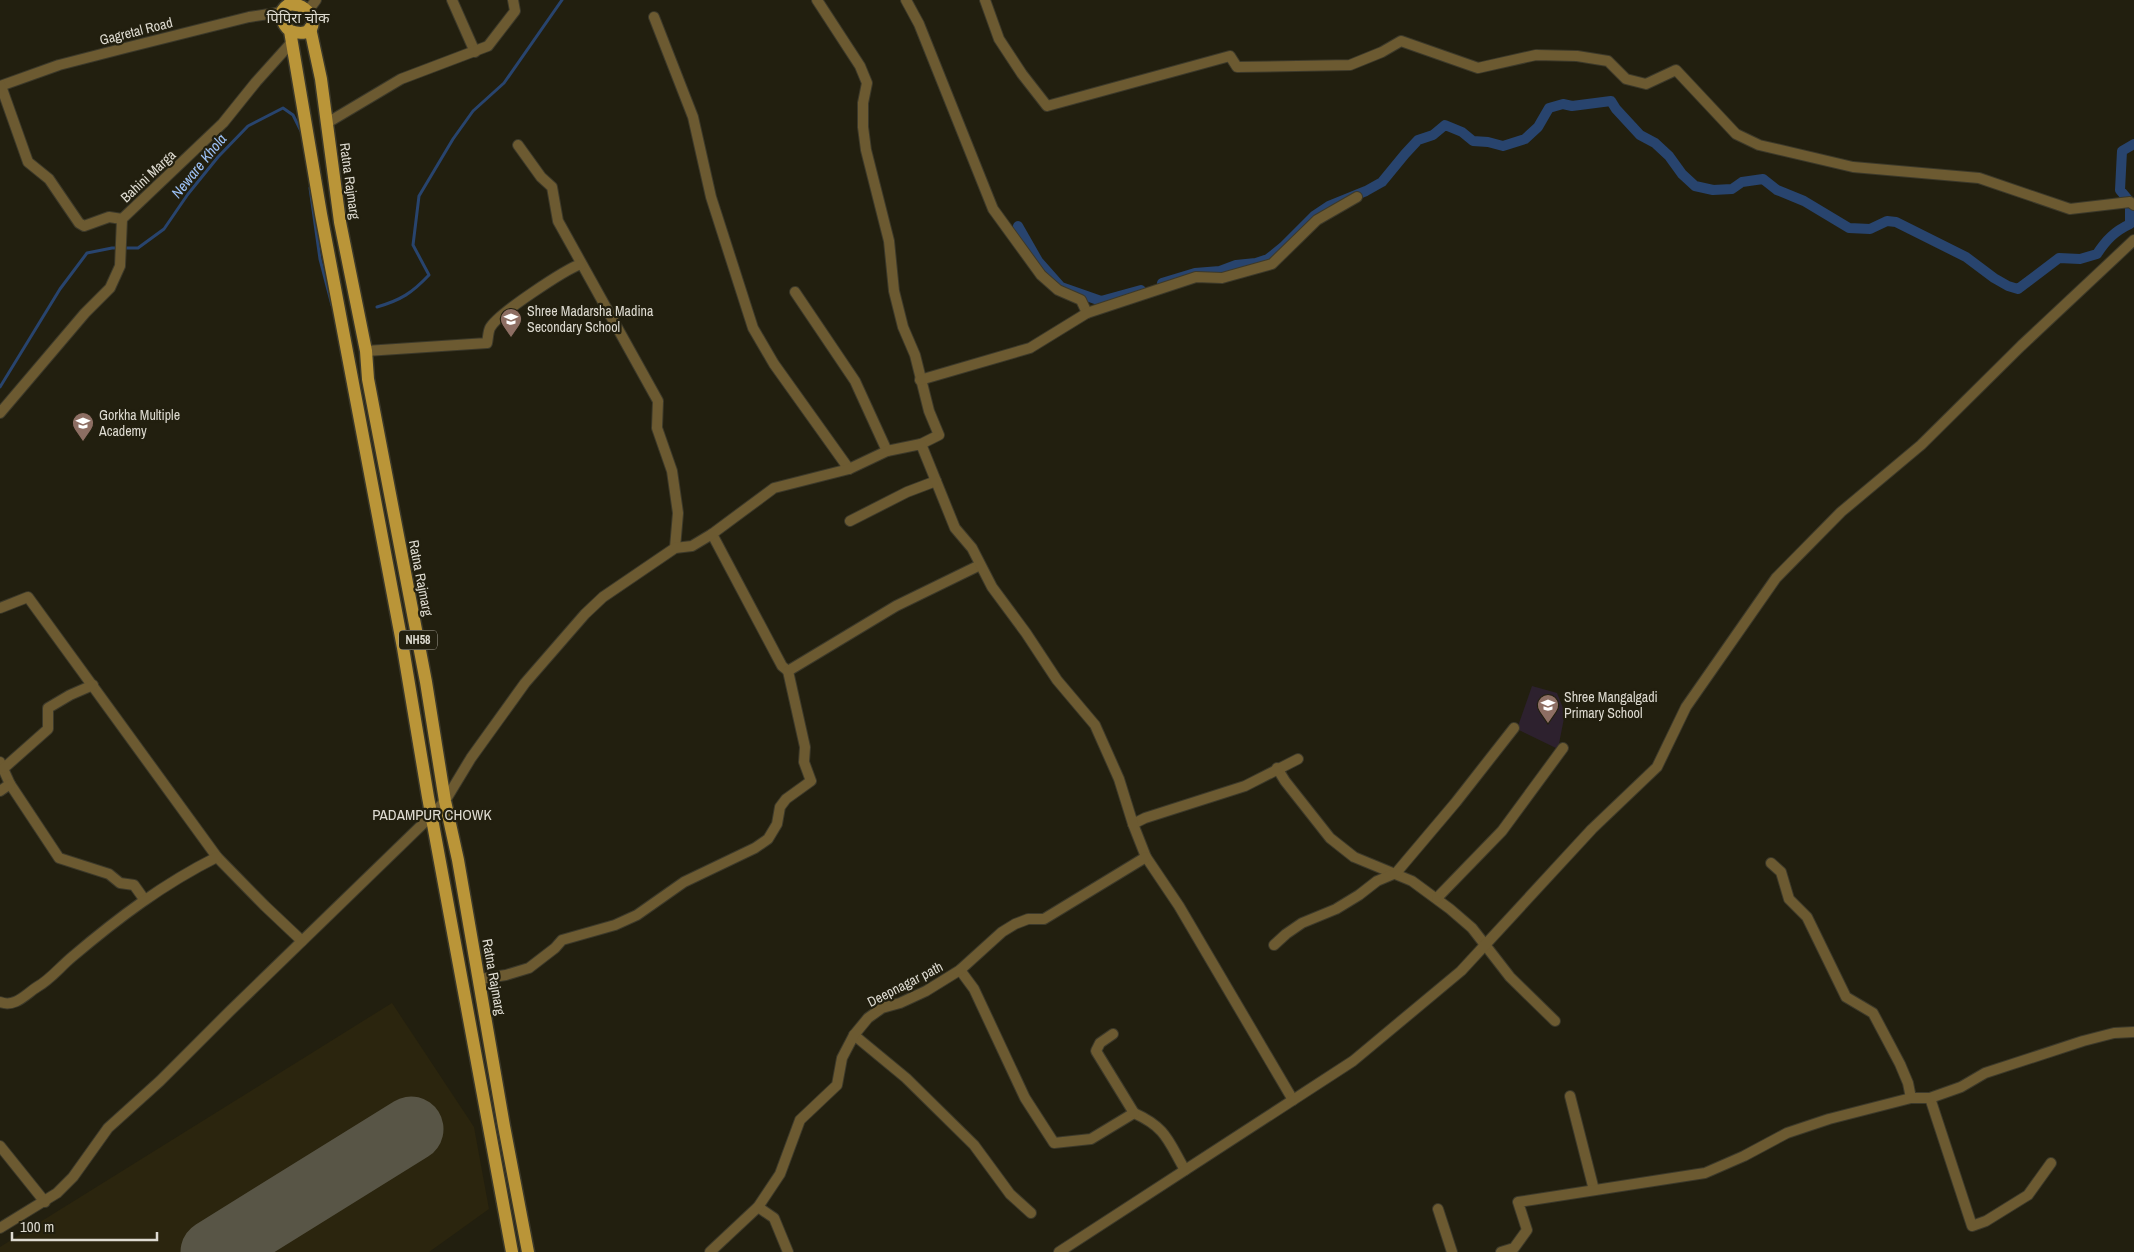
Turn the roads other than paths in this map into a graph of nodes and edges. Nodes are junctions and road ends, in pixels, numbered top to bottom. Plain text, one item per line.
1 (452, 0) edge
2 (513, 0) edge
3 (817, 0) edge
4 (906, 0) edge
5 (985, 0) edge
6 (308, 3) edge
7 (283, 6) edge
8 (654, 17) dead end
9 (310, 28) junction
10 (291, 37) junction
11 (475, 52) junction
12 (0, 86) edge
13 (327, 124) junction
14 (518, 145) dead end
15 (1357, 197) dead end
16 (2134, 205) edge
17 (122, 218) junction
18 (2134, 240) edge
19 (581, 264) junction
20 (794, 292) dead end
21 (1087, 313) junction
22 (366, 351) junction
23 (920, 380) junction
24 (0, 413) edge
25 (921, 444) junction
26 (887, 451) junction
27 (849, 469) junction
28 (936, 481) junction
29 (850, 521) dead end
30 (712, 534) junction
31 (675, 548) junction
32 (980, 565) junction
33 (0, 608) edge
34 (788, 671) junction
35 (92, 685) junction
36 (1514, 728) dead end
37 (1563, 748) dead end
38 (1298, 759) dead end
39 (2, 765) edge
40 (1277, 768) junction
41 (10, 784) junction
42 (0, 791) edge
43 (445, 801) junction
44 (432, 815) junction
45 (1133, 824) junction
46 (217, 857) junction
47 (1146, 857) junction
48 (1771, 863) dead end
49 (1396, 873) junction
50 (1437, 898) junction
51 (144, 899) junction
52 (302, 941) junction
53 (1274, 945) dead end
54 (1486, 945) junction
55 (960, 970) junction
56 (480, 979) junction
57 (0, 1002) edge
58 (1555, 1021) dead end
59 (2134, 1032) edge
60 (1113, 1034) dead end
61 (854, 1035) junction
62 (1570, 1096) dead end
63 (1911, 1098) junction
64 (1930, 1098) junction
65 (1293, 1100) junction
66 (1134, 1113) junction
67 (0, 1146) edge
68 (2051, 1163) dead end
69 (1185, 1170) junction
70 (1594, 1190) junction
71 (44, 1202) junction
72 (758, 1207) junction
73 (1438, 1209) dead end
74 (1031, 1214) dead end
75 (0, 1228) edge
76 (512, 1252) edge
77 (528, 1252) edge
78 (710, 1252) edge
79 (788, 1252) edge
80 (1059, 1252) edge
81 (1452, 1252) edge
82 (1501, 1252) edge

1 - 11 street
2 - 11 street
3 - 23 street
4 - 21 street
5 - 16 street
6 - 7 main road, Ratna Rajmarg / NH58
6 - 9 main road, Ratna Rajmarg / NH58
7 - 10 main road, NH58
7 - 12 street, Gagretal Road
8 - 27 street
9 - 10 main road
9 - 13 main road, Ratna Rajmarg / NH58
10 - 17 street, Bahini Marga
10 - 44 main road, NH58
11 - 13 street
12 - 17 street
13 - 22 main road, Ratna Rajmarg / NH58
14 - 19 street
15 - 21 street
17 - 24 street, Bahini Marga
18 - 54 street
19 - 22 street
19 - 31 street
20 - 26 street
21 - 23 street
22 - 43 main road, Ratna Rajmarg / NH58
23 - 25 street
25 - 26 street
25 - 28 street
26 - 27 street
27 - 30 street
28 - 29 street
28 - 32 street
30 - 31 street
30 - 34 street
31 - 43 street
32 - 34 street
32 - 45 street
33 - 35 street
34 - 56 street
35 - 39 street
35 - 46 street
36 - 49 street
37 - 50 street
38 - 40 street
39 - 41 street
40 - 45 street
40 - 49 street
41 - 42 street
41 - 51 street
43 - 44 street
43 - 56 main road, Ratna Rajmarg / NH58
44 - 52 street
44 - 76 main road, NH58
45 - 47 street
46 - 51 street
46 - 52 street
47 - 55 street, Deepnagar path
47 - 65 street
48 - 63 street
49 - 50 street
49 - 53 street
50 - 54 street
51 - 57 street
52 - 71 street
54 - 58 street
54 - 65 street
55 - 61 street, Deepnagar path
55 - 66 street
56 - 77 main road, Ratna Rajmarg / NH58
59 - 64 street
60 - 66 street
61 - 72 street, Deepnagar path
61 - 74 street
62 - 70 street
63 - 64 street
63 - 70 street
64 - 68 street
65 - 69 street
66 - 69 street
67 - 71 street
69 - 80 street
70 - 82 street
71 - 75 street
72 - 78 street, Deepnagar path
72 - 79 street
73 - 81 street

